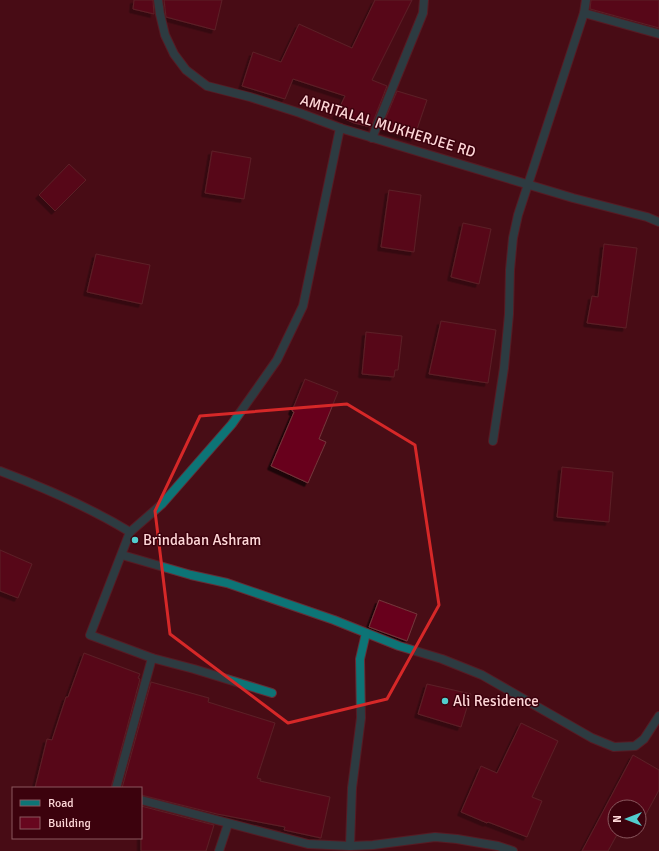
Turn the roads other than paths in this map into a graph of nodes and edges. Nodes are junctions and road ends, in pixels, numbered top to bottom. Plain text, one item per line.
1 (158, 0) edge
2 (424, 0) edge
3 (586, 0) edge
4 (584, 12) junction
5 (659, 34) edge
6 (340, 128) junction
7 (372, 138) junction
8 (528, 184) junction
9 (659, 222) edge
10 (493, 441) dead end
11 (0, 471) edge
12 (130, 532) junction
13 (122, 555) junction
14 (366, 633) junction
15 (152, 658) junction
16 (272, 693) dead end
17 (659, 716) edge
18 (116, 787) edge
19 (142, 800) edge
20 (228, 824) junction
21 (350, 846) junction
22 (219, 851) edge
23 (513, 851) edge

1 - 6 street, AMRITALAL MUKHERJEE RD
2 - 7 street
3 - 4 street
4 - 5 street
4 - 8 street
6 - 7 street, AMRITALAL MUKHERJEE RD
6 - 12 street
7 - 8 street, AMRITALAL MUKHERJEE RD
8 - 9 street, AMRITALAL MUKHERJEE RD
8 - 10 street
11 - 12 street
12 - 13 street
13 - 14 street
13 - 15 street
14 - 17 street
14 - 21 street
15 - 16 street
15 - 18 street
19 - 20 street
20 - 21 street
20 - 22 street
21 - 23 street

